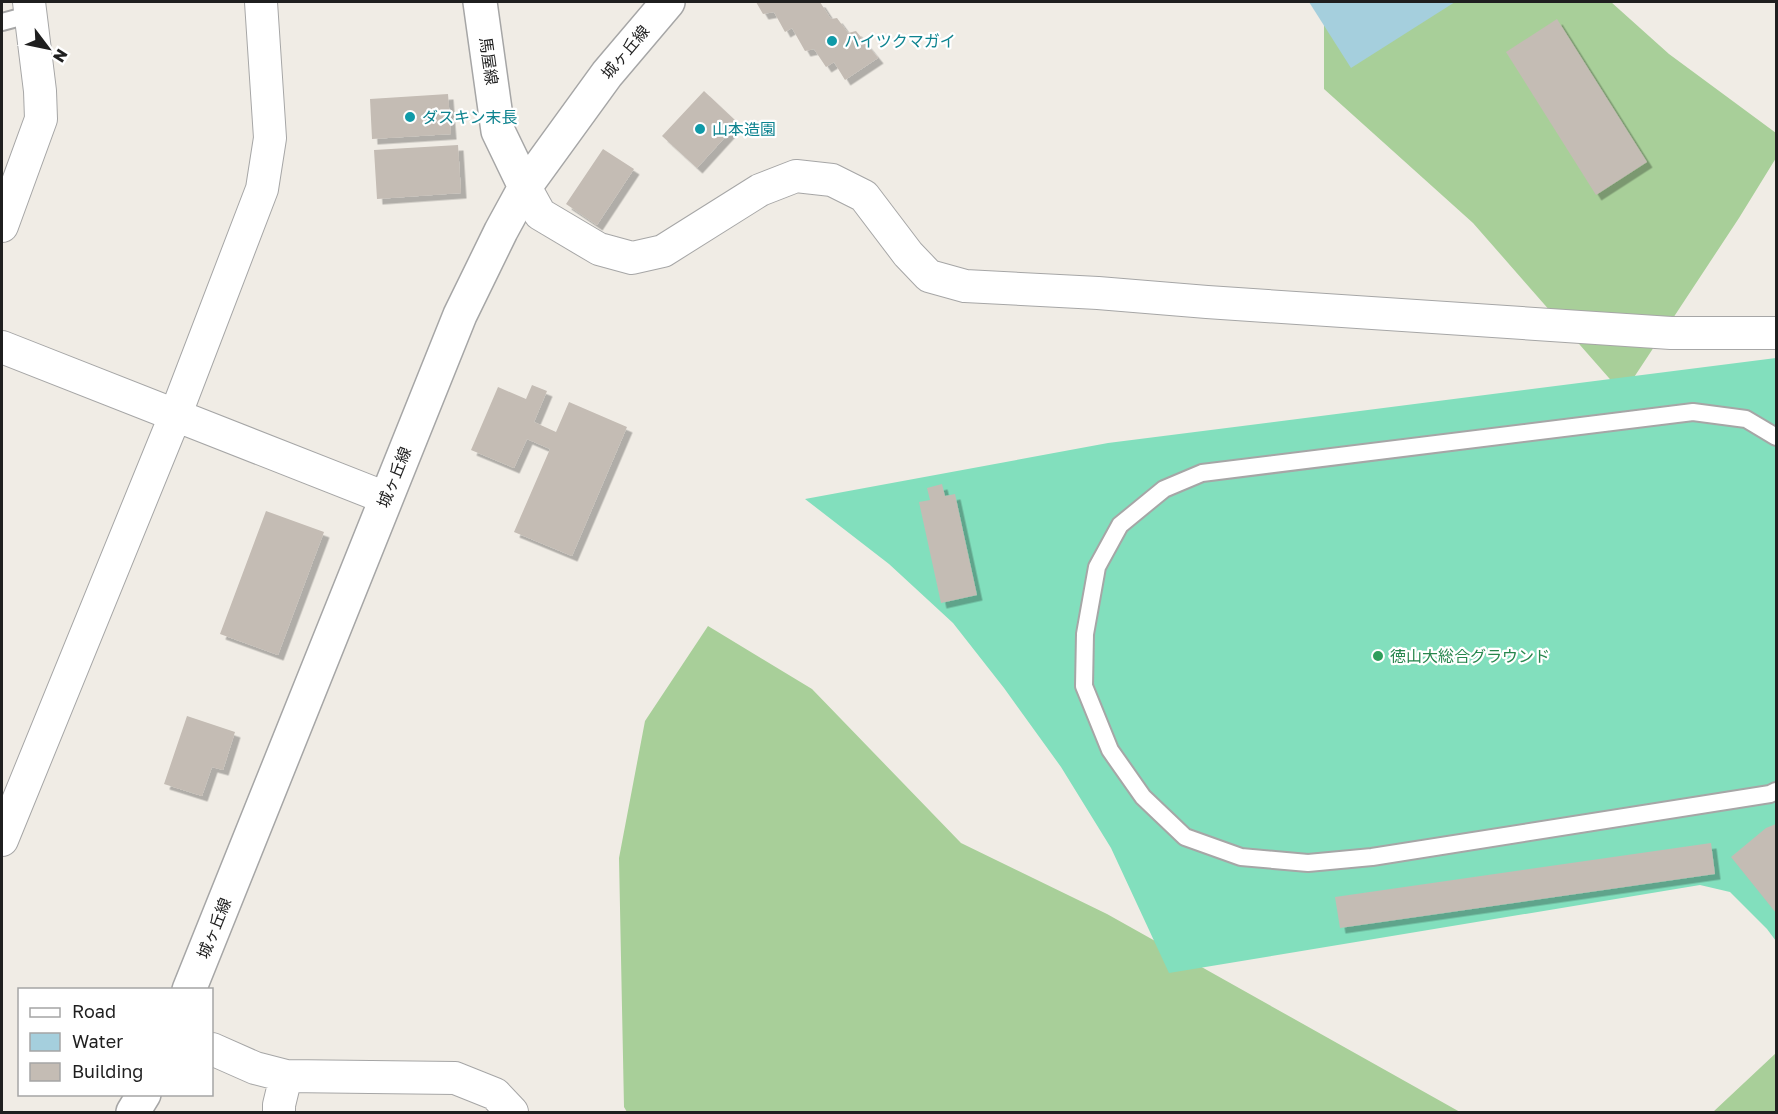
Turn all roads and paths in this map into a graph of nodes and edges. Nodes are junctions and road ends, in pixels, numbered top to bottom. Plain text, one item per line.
1 (261, 2) edge
2 (480, 2) edge
3 (668, 2) edge
4 (30, 8) edge
5 (2, 22) edge
6 (525, 186) junction
7 (2, 226) edge
8 (1776, 333) edge
9 (2, 346) edge
10 (175, 416) junction
11 (1776, 437) edge
12 (386, 498) junction
13 (1776, 792) edge
14 (2, 840) edge
15 (190, 988) edge
16 (213, 1049) edge
17 (286, 1076) junction
18 (143, 1096) edge
19 (133, 1113) edge
20 (279, 1113) edge
21 (512, 1113) edge

1 - 10 street
2 - 6 street, 馬屋線
3 - 6 street, 城ヶ丘線
4 - 5 lane
4 - 7 street
6 - 8 street
6 - 12 street, 城ヶ丘線
9 - 10 street
10 - 12 street
10 - 14 street
11 - 13 lane
12 - 15 street, 城ヶ丘線
16 - 17 street
17 - 20 street
17 - 21 street
18 - 19 street

